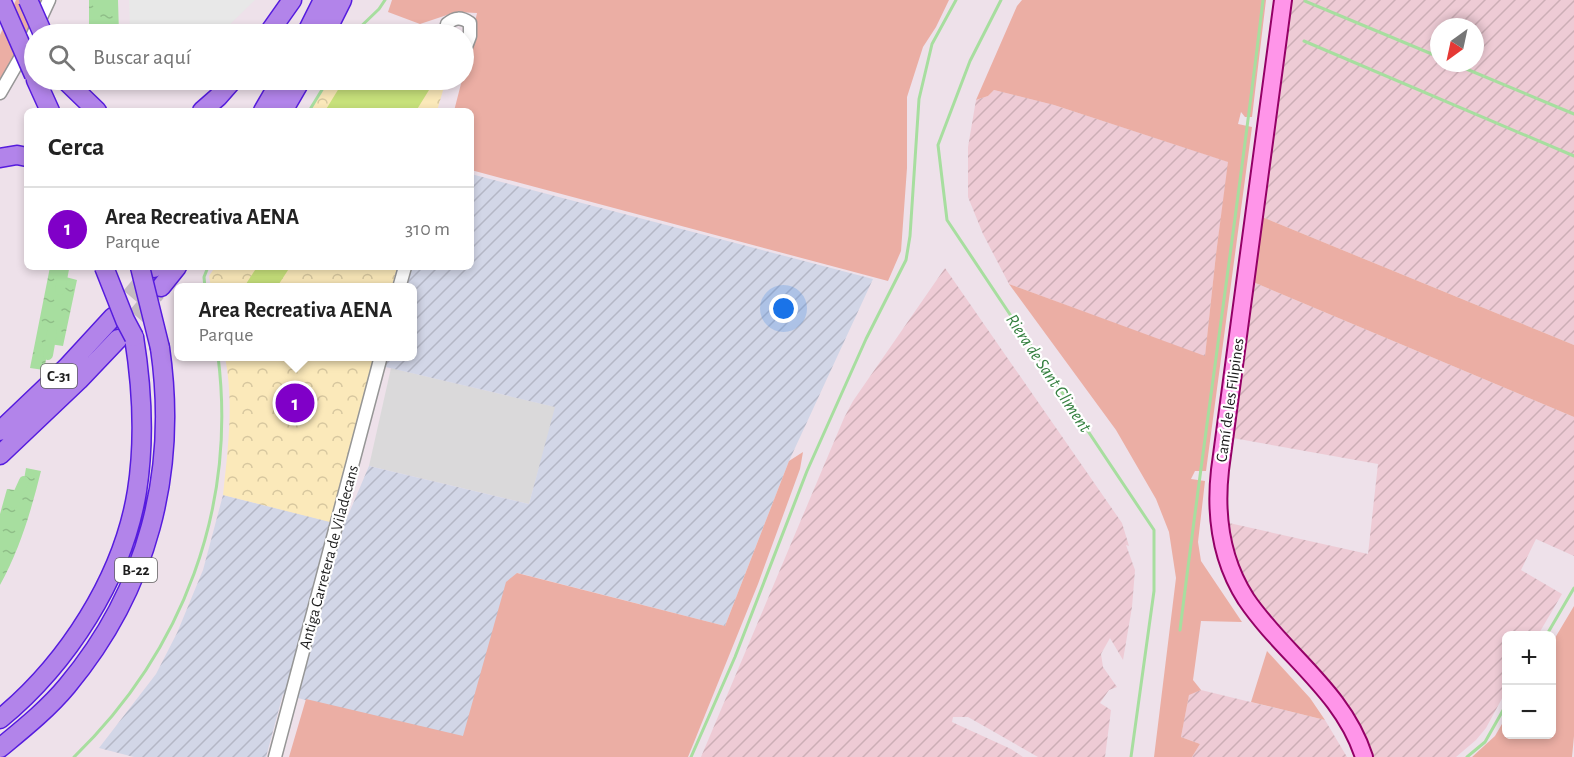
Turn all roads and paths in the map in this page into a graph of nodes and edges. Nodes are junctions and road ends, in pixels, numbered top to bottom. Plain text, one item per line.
1 (2, 0) edge
2 (10, 0) edge
3 (28, 0) edge
4 (49, 0) edge
5 (292, 0) edge
6 (323, 0) edge
7 (342, 0) edge
8 (1283, 0) edge
9 (0, 21) edge
10 (38, 24) edge
11 (39, 24) edge
12 (275, 24) edge
13 (311, 24) edge
14 (330, 24) edge
15 (447, 24) edge
16 (470, 24) edge
17 (24, 51) edge
18 (24, 51) edge
19 (41, 90) edge
20 (67, 90) edge
21 (74, 90) edge
22 (224, 90) edge
23 (275, 90) edge
24 (295, 90) edge
25 (0, 93) edge
26 (49, 108) edge
27 (75, 108) edge
28 (94, 108) edge
29 (205, 108) edge
30 (265, 108) edge
31 (285, 108) edge
32 (24, 156) edge
33 (0, 158) edge
34 (105, 270) edge
35 (115, 270) edge
36 (150, 270) edge
37 (175, 270) edge
38 (161, 287) tunnel mouth
39 (113, 317) tunnel mouth
40 (126, 338) junction
41 (380, 361) edge
42 (0, 431) edge
43 (0, 455) edge
44 (0, 719) edge
45 (0, 748) edge
46 (275, 757) edge
47 (1364, 757) edge

1 - 17 highway, bridge
2 - 9 street
3 - 11 highway, bridge
4 - 10 street
5 - 12 highway
6 - 13 highway
7 - 14 highway
8 - 47 main road, Camí de les Filipines
15 - 16 street
18 - 25 street
19 - 26 highway
20 - 27 highway
21 - 28 highway
22 - 29 highway
23 - 30 highway
24 - 31 highway
32 - 33 highway
34 - 40 highway, bridge
35 - 40 highway, bridge
36 - 45 highway, B-22, bridge
37 - 38 highway
39 - 42 highway, C-31
40 - 43 highway, C-31
40 - 44 highway
41 - 46 street, Antiga Carretera de Viladecans

